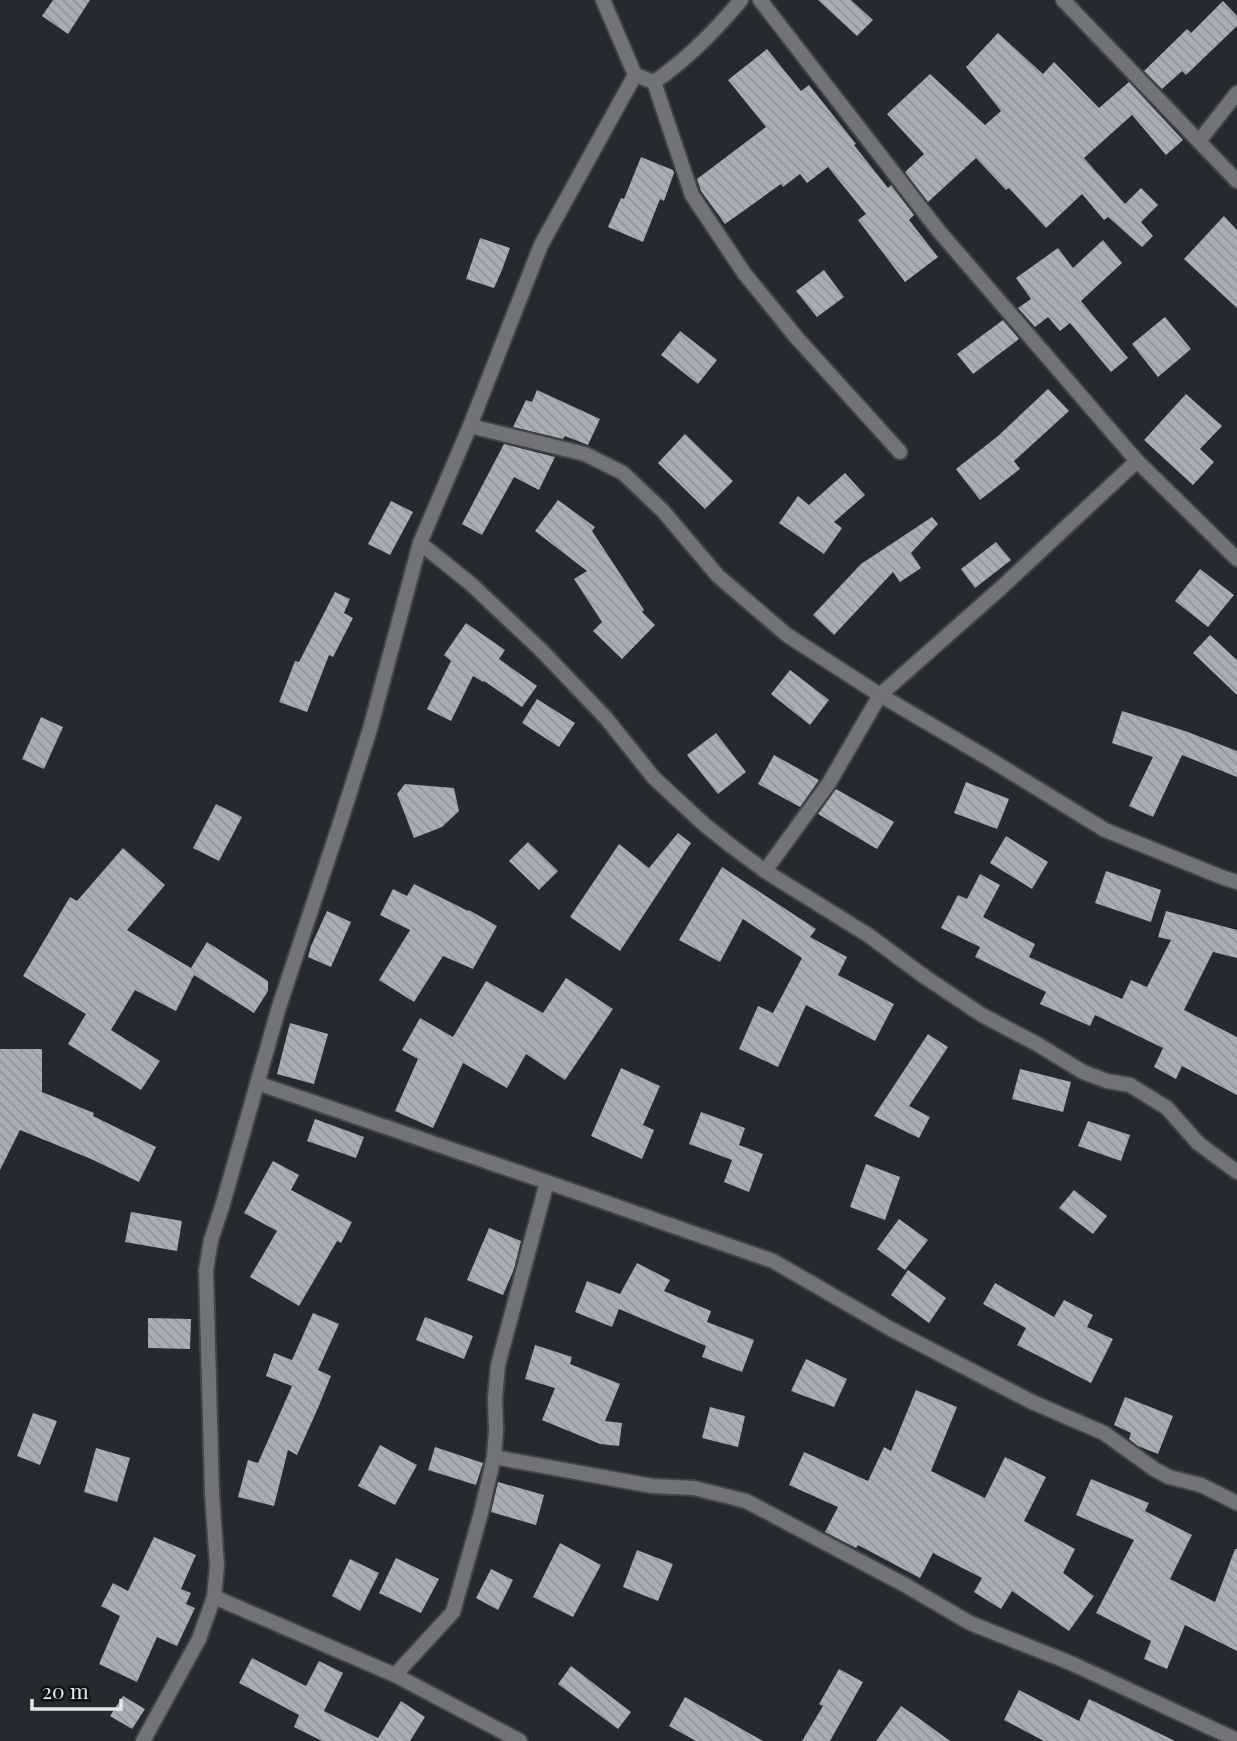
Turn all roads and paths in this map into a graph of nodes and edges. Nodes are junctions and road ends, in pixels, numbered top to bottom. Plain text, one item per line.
1 (603, 0) edge
2 (741, 0) edge
3 (760, 0) edge
4 (1063, 0) edge
5 (635, 75) junction
6 (654, 82) junction
7 (1237, 93) edge
8 (1199, 141) junction
9 (1237, 181) edge
10 (470, 426) junction
11 (900, 452) dead end
12 (1137, 461) junction
13 (420, 543) junction
14 (1237, 559) edge
15 (880, 695) junction
16 (765, 871) junction
17 (1237, 882) edge
18 (257, 1083) junction
19 (1237, 1172) edge
20 (547, 1182) junction
21 (494, 1457) junction
22 (1237, 1503) edge
23 (214, 1597) junction
24 (395, 1675) junction
25 (1237, 1740) edge
26 (143, 1741) edge
27 (520, 1741) edge

1 - 5 street
2 - 6 street
3 - 12 street
4 - 8 street
5 - 6 street
5 - 10 street
6 - 11 street
7 - 8 street
8 - 9 street
10 - 13 street
10 - 15 street
12 - 14 street
12 - 15 street
13 - 16 street
13 - 18 street
15 - 16 street
15 - 17 street
16 - 19 street
18 - 20 street
18 - 23 street
20 - 21 street
20 - 22 street
21 - 24 street
21 - 25 street
23 - 24 street
23 - 26 street
24 - 27 street

